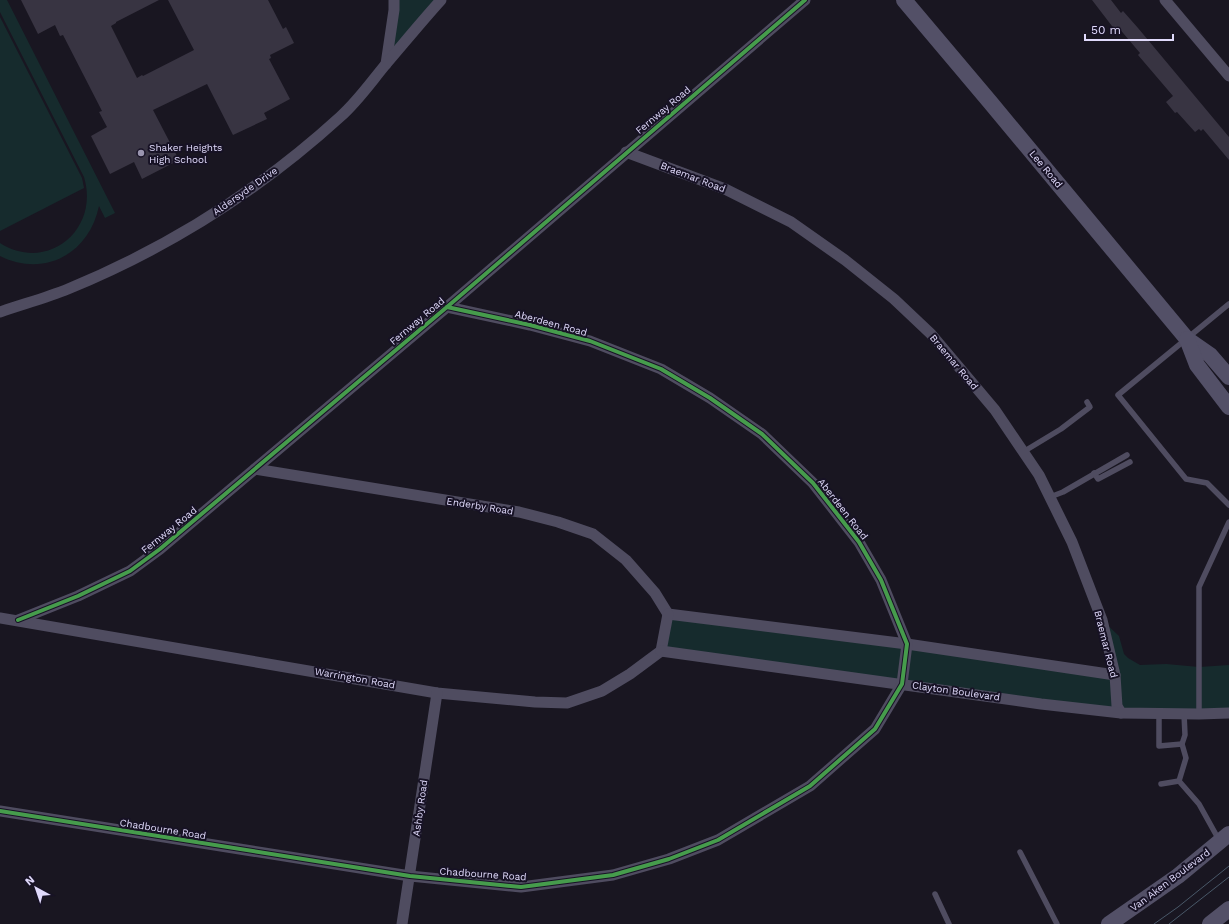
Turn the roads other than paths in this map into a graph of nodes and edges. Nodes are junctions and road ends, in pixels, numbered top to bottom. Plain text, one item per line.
1 (394, 0) edge
2 (441, 0) edge
3 (805, 0) edge
4 (904, 0) edge
5 (1165, 0) edge
6 (386, 64) junction
7 (1229, 76) edge
8 (626, 152) junction
9 (1229, 304) edge
10 (447, 307) junction
11 (0, 312) edge
12 (1186, 339) junction
13 (1229, 377) edge
14 (1087, 402) dead end
15 (1229, 407) edge
16 (1023, 452) junction
17 (1127, 455) dead end
18 (1130, 462) dead end
19 (255, 469) junction
20 (1094, 473) junction
21 (1050, 497) junction
22 (1229, 505) edge
23 (1229, 522) edge
24 (1227, 533) edge
25 (668, 614) junction
26 (0, 618) edge
27 (18, 620) junction
28 (907, 644) junction
29 (661, 650) junction
30 (1115, 676) junction
31 (902, 684) junction
32 (437, 693) junction
33 (1122, 713) junction
34 (1229, 713) edge
35 (1158, 714) junction
36 (1184, 714) junction
37 (1198, 714) junction
38 (1182, 744) junction
39 (1179, 781) junction
40 (1161, 784) dead end
41 (0, 811) edge
42 (1225, 838) edge
43 (1020, 852) dead end
44 (410, 876) junction
45 (935, 894) dead end
46 (1229, 909) edge
47 (402, 924) edge
48 (949, 924) edge
49 (1057, 924) edge
50 (1109, 924) edge
51 (1210, 924) edge

1 - 6 street
2 - 6 street, Aldersyde Drive
3 - 8 street, Fernway Road
4 - 12 main road, Lee Road
5 - 7 street
6 - 11 street, Aldersyde Drive
8 - 10 street, Fernway Road
8 - 16 street, Braemar Road
9 - 12 lane
10 - 19 street, Fernway Road
10 - 28 street, Aberdeen Road
12 - 13 main road, Lee Road
12 - 15 main road, Lee Road
12 - 22 lane
14 - 16 lane
16 - 21 street, Braemar Road
17 - 20 lane
18 - 20 lane
19 - 25 street, Enderby Road
19 - 27 street, Fernway Road
20 - 21 lane
21 - 30 street, Braemar Road
23 - 24 lane
24 - 37 lane
25 - 28 street
25 - 29 street
26 - 27 street, Warrington Road
27 - 32 street, Warrington Road
28 - 30 street
28 - 31 street, Aberdeen Road
29 - 31 street, Clayton Boulevard
29 - 32 street, Warrington Road
30 - 33 street, Braemar Road
31 - 33 street, Clayton Boulevard
31 - 44 street, Chadbourne Road
32 - 44 street, Ashby Road
33 - 35 street, Clayton Boulevard
34 - 37 street, Clayton Boulevard
35 - 36 street, Clayton Boulevard
35 - 38 lane
36 - 37 street, Clayton Boulevard
36 - 38 lane
38 - 39 lane
39 - 40 lane
39 - 42 lane
41 - 44 street, Chadbourne Road
42 - 50 main road, Van Aken Boulevard
43 - 49 lane
44 - 47 street, Ashby Road
45 - 48 lane
46 - 51 main road

